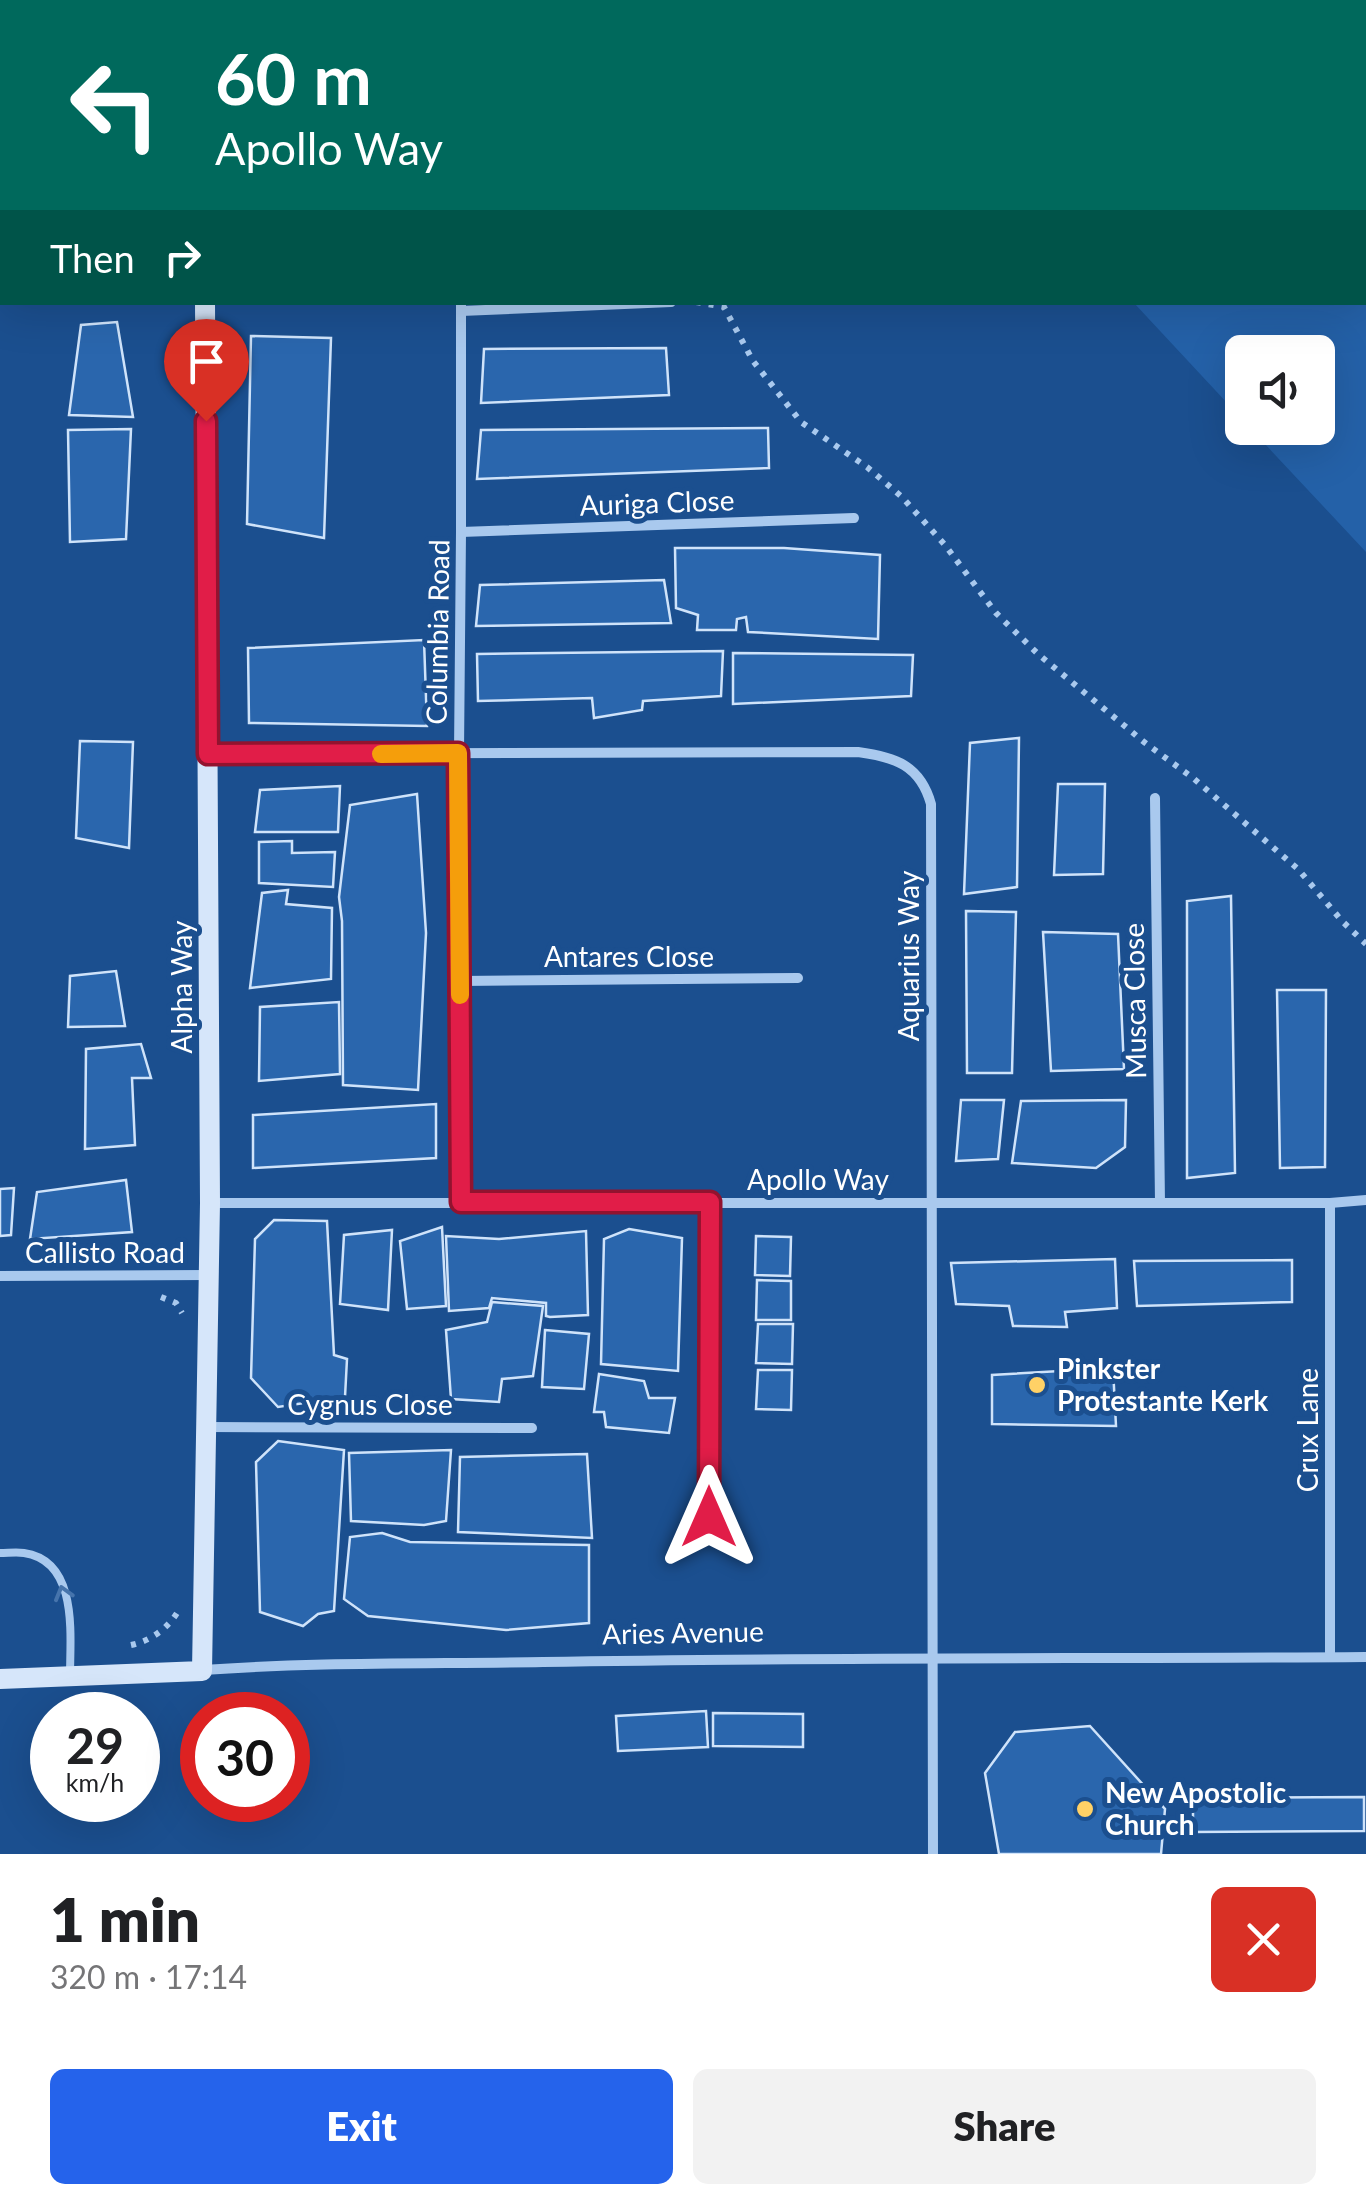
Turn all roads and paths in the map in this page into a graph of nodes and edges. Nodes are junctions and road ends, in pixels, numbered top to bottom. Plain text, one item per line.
1 (205, 305) edge
2 (545, 305) edge
3 (713, 305) edge
4 (461, 307) edge
5 (854, 518) dead end
6 (462, 532) junction
7 (458, 753) junction
8 (208, 754) junction
9 (1155, 798) dead end
10 (1366, 944) edge
11 (798, 978) dead end
12 (460, 980) junction
13 (1366, 1200) edge
14 (461, 1202) junction
15 (710, 1202) junction
16 (933, 1202) junction
17 (210, 1203) junction
18 (1160, 1203) junction
19 (1330, 1203) junction
20 (210, 1275) junction
21 (0, 1276) edge
22 (207, 1426) junction
23 (532, 1428) dead end
24 (709, 1517) dead end
25 (0, 1553) edge
26 (181, 1606) dead end
27 (126, 1646) dead end
28 (1366, 1657) edge
29 (932, 1658) junction
30 (1330, 1658) junction
31 (202, 1670) junction
32 (70, 1676) junction
33 (0, 1679) edge
34 (933, 1854) edge

1 - 8 street, Alpha Way
2 - 4 street
3 - 10 path
4 - 6 street, Columbia Road
5 - 6 street, Auriga Close
6 - 7 street, Columbia Road
7 - 8 street, Aquarius Way
7 - 12 street, Columbia Road
7 - 16 street, Aquarius Way
8 - 17 street, Alpha Way
9 - 18 street, Musca Close
11 - 12 street, Antares Close
12 - 14 street, Columbia Road
13 - 19 street, Apollo Way
14 - 15 street, Apollo Way
14 - 17 street, Apollo Way
15 - 16 street, Apollo Way
15 - 24 street
16 - 18 street, Apollo Way
16 - 29 street, Aquarius Way
17 - 20 street, Alpha Way
18 - 19 street, Apollo Way
19 - 30 street, Crux Lane
20 - 21 street, Callisto Road
20 - 22 street, Alpha Way
22 - 23 street, Cygnus Close
22 - 31 street, Alpha Way
32 -> 25 lane
26 - 27 path
28 - 30 street, Aries Avenue
29 - 30 street, Aries Avenue
29 - 31 street, Aries Avenue
29 - 34 street, Aquarius Way
31 - 32 street, Aries Avenue
32 - 33 street, Aries Avenue

